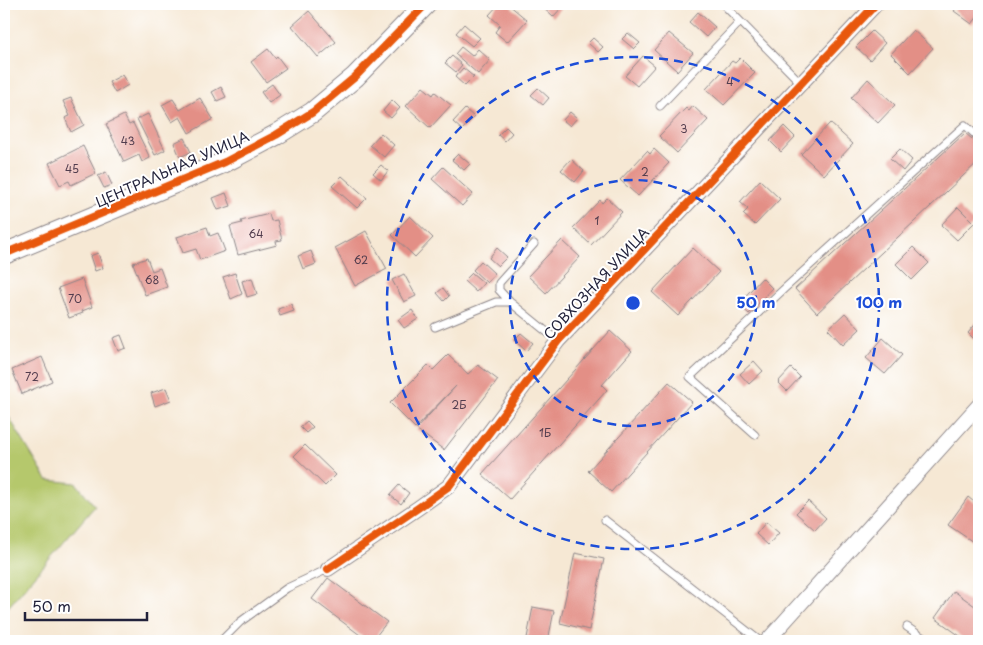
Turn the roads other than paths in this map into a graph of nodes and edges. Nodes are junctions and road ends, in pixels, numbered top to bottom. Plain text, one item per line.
1 (426, 4) edge
2 (723, 4) edge
3 (876, 4) edge
4 (740, 22) junction
5 (801, 83) junction
6 (660, 106) dead end
7 (979, 138) edge
8 (534, 244) dead end
9 (4, 254) edge
10 (510, 302) junction
11 (435, 327) dead end
12 (558, 341) junction
13 (979, 405) edge
14 (755, 435) dead end
15 (605, 520) dead end
16 (328, 569) joint
17 (907, 627) dead end
18 (221, 641) edge
19 (760, 641) edge
20 (767, 641) edge
21 (928, 641) edge

1 - 9 street, ЦЕНТРАЛЬНАЯ УЛИЦА
2 - 4 lane
3 - 5 street, СОВХОЗНАЯ УЛИЦА
4 - 5 lane
4 - 6 lane
5 - 12 street, СОВХОЗНАЯ УЛИЦА
7 - 14 lane
8 - 10 lane
10 - 11 lane
10 - 12 lane
12 - 16 street, СОВХОЗНАЯ УЛИЦА
13 - 20 street
15 - 19 lane
16 - 18 lane
17 - 21 lane

